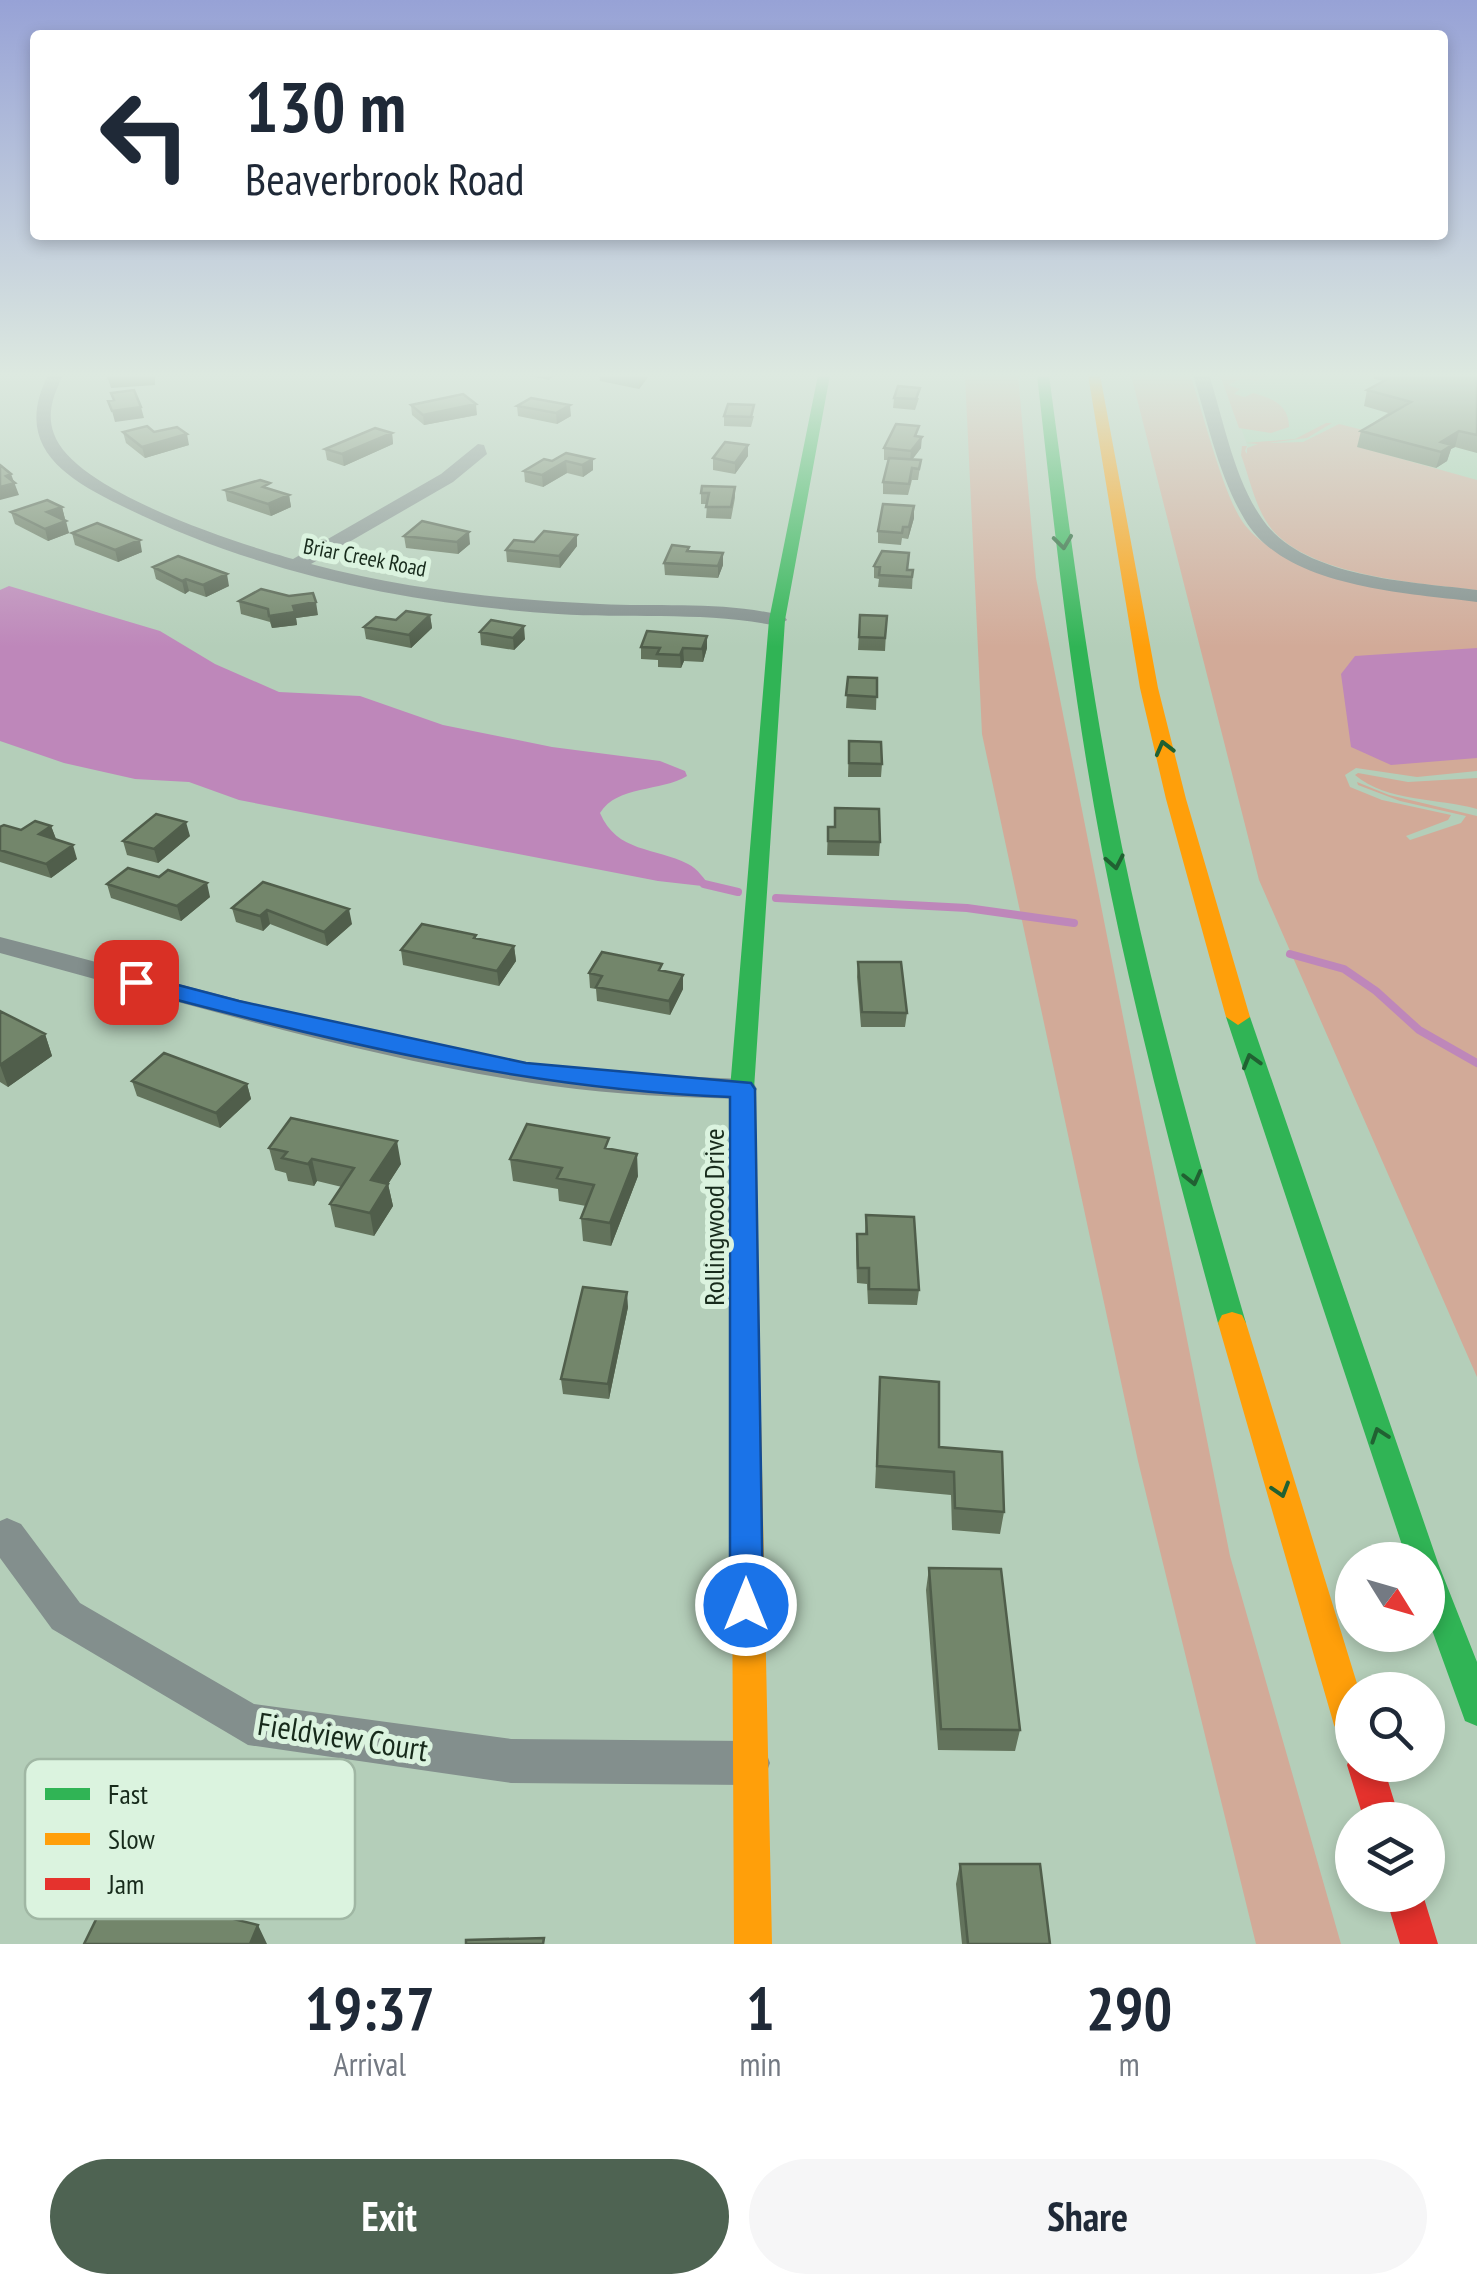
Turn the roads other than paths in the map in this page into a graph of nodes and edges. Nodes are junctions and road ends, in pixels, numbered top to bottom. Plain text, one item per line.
1 (68, 466) edge
2 (464, 466) edge
3 (807, 466) edge
4 (1054, 466) edge
5 (1110, 466) edge
6 (1234, 466) edge
7 (294, 566) junction
8 (1477, 596) edge
9 (777, 620) junction
10 (0, 946) edge
11 (742, 1089) junction
12 (7, 1536) dead end
13 (1417, 1542) edge
14 (1445, 1620) edge
15 (1336, 1672) edge
16 (1477, 1708) edge
17 (748, 1763) junction
18 (1409, 1912) edge
19 (754, 1944) edge
20 (1419, 1944) edge

1 - 7 street, Briar Creek Road
2 - 7 street
3 - 9 main road, Rollingwood Drive
4 -> 15 main road
13 -> 5 main road
6 - 8 street
7 - 9 street, Briar Creek Road
9 - 11 main road, Rollingwood Drive
10 - 11 street
11 - 17 main road, Rollingwood Drive
12 - 17 street, Fieldview Court
14 - 16 main road
17 - 19 main road, Rollingwood Drive
18 - 20 main road

